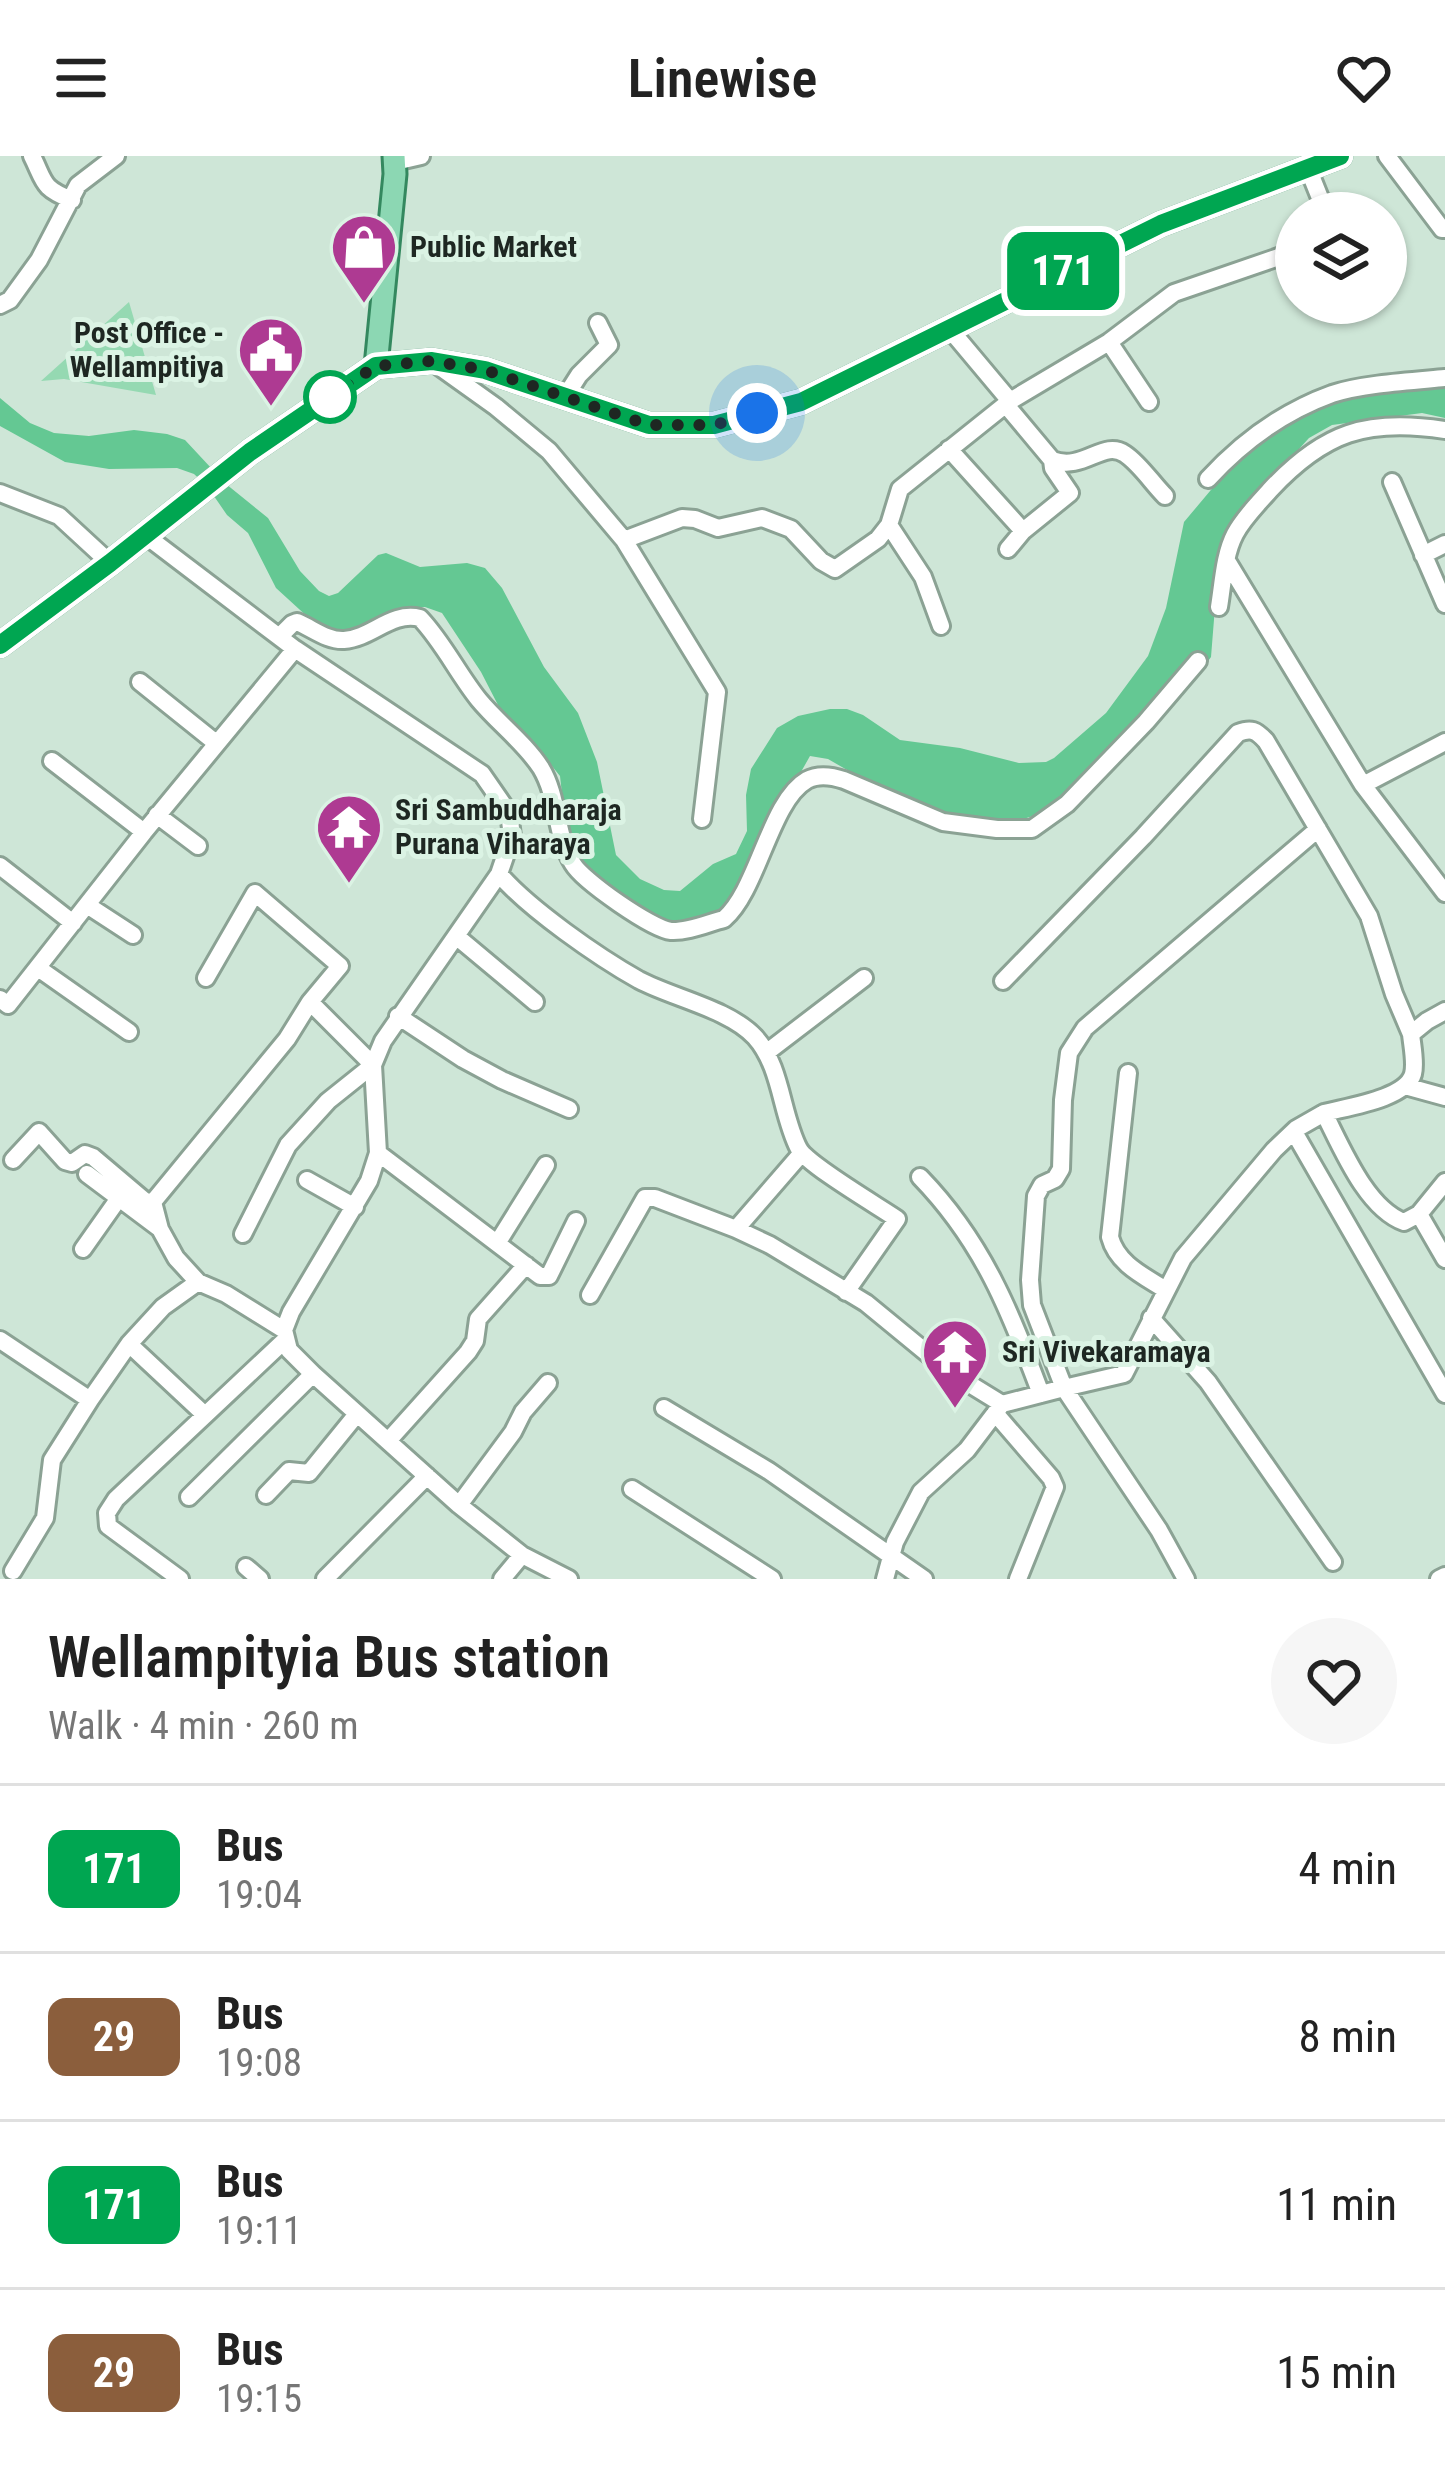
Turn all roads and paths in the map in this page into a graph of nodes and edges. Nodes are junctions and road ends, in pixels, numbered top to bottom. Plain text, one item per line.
1 (32, 156) edge
2 (116, 156) edge
3 (421, 156) edge
4 (1340, 156) edge
5 (1387, 156) edge
6 (394, 159) edge
7 (1308, 168) junction
8 (1318, 192) edge
9 (72, 200) junction
10 (1445, 229) edge
11 (1275, 258) edge
12 (0, 305) edge
13 (598, 323) dead end
14 (948, 327) junction
15 (1109, 342) junction
16 (432, 361) junction
17 (376, 366) junction
18 (1445, 378) edge
19 (565, 397) junction
20 (1150, 402) dead end
21 (1008, 403) junction
22 (1445, 430) edge
23 (950, 448) junction
24 (1052, 460) junction
25 (1208, 479) dead end
26 (1392, 482) dead end
27 (0, 493) edge
28 (1165, 496) dead end
29 (889, 526) junction
30 (1023, 531) junction
31 (145, 535) junction
32 (624, 541) junction
33 (1445, 544) edge
34 (1008, 549) dead end
35 (1423, 555) junction
36 (1227, 561) junction
37 (110, 563) junction
38 (1445, 604) edge
39 (1219, 607) dead end
40 (941, 626) dead end
41 (280, 636) junction
42 (0, 645) edge
43 (295, 649) junction
44 (1198, 662) dead end
45 (140, 682) dead end
46 (216, 742) junction
47 (1445, 742) edge
48 (52, 761) dead end
49 (1363, 785) junction
50 (158, 815) junction
51 (702, 819) dead end
52 (1318, 829) junction
53 (144, 832) junction
54 (199, 846) dead end
55 (0, 866) edge
56 (499, 874) junction
57 (1445, 892) edge
58 (86, 905) junction
59 (73, 923) junction
60 (133, 935) dead end
61 (456, 937) junction
62 (38, 968) junction
63 (865, 977) dead end
64 (206, 978) dead end
65 (1003, 980) dead end
66 (310, 1002) junction
67 (536, 1002) dead end
68 (3, 1007) edge
69 (1445, 1011) edge
70 (398, 1016) junction
71 (129, 1032) dead end
72 (1411, 1034) junction
73 (766, 1053) junction
74 (373, 1065) junction
75 (1128, 1073) dead end
76 (1405, 1086) junction
77 (1445, 1097) edge
78 (569, 1109) dead end
79 (1324, 1113) junction
80 (1294, 1132) junction
81 (378, 1153) junction
82 (801, 1154) junction
83 (13, 1160) dead end
84 (546, 1165) dead end
85 (87, 1174) dead end
86 (920, 1177) dead end
87 (307, 1180) dead end
88 (1445, 1182) edge
89 (119, 1198) junction
90 (154, 1202) junction
91 (355, 1207) junction
92 (1419, 1214) junction
93 (576, 1221) dead end
94 (160, 1228) junction
95 (736, 1229) junction
96 (243, 1234) dead end
97 (498, 1242) junction
98 (83, 1249) dead end
99 (1445, 1259) edge
100 (526, 1265) junction
101 (198, 1282) junction
102 (1166, 1291) junction
103 (846, 1292) junction
104 (590, 1295) dead end
105 (1151, 1318) junction
106 (284, 1335) junction
107 (0, 1340) edge
108 (129, 1344) junction
109 (313, 1374) junction
110 (548, 1383) dead end
111 (1064, 1388) junction
112 (1042, 1394) junction
113 (1445, 1394) edge
114 (90, 1400) junction
115 (664, 1408) dead end
116 (999, 1408) junction
117 (357, 1414) junction
118 (205, 1415) junction
119 (388, 1441) junction
120 (427, 1476) junction
121 (632, 1490) dead end
122 (266, 1495) dead end
123 (189, 1497) dead end
124 (459, 1505) junction
125 (891, 1555) junction
126 (522, 1556) junction
127 (1334, 1562) dead end
128 (8, 1571) edge
129 (563, 1578) edge
130 (180, 1579) edge
131 (326, 1579) edge
132 (502, 1579) edge
133 (772, 1579) edge
134 (885, 1579) edge
135 (924, 1579) edge
136 (1018, 1579) edge
137 (1186, 1579) edge

1 - 9 street
2 - 9 street
3 - 6 street
4 - 7 main road
5 - 10 street
6 - 17 main road
7 - 8 street
7 - 14 main road
9 - 12 street
11 - 15 street
13 - 19 street
14 - 19 main road
14 - 21 street
15 - 20 street
15 - 21 street
16 - 17 main road
16 - 19 main road
16 - 32 street
17 - 31 main road
18 - 25 street
21 - 23 street
21 - 24 street
22 - 36 street
23 - 29 street
23 - 30 street
24 - 28 street
24 - 30 street
26 - 35 street
27 - 37 street
29 - 32 street
29 - 40 street
30 - 34 street
31 - 37 main road
31 - 41 street
32 - 51 street
33 - 35 street
35 - 38 street
36 - 39 street
36 - 49 street
37 - 42 main road
41 - 43 street
41 - 44 street
43 - 46 street
43 - 56 street
45 - 46 street
46 - 50 street
47 - 49 street
48 - 53 street
49 - 57 street
50 - 53 street
50 - 54 street
52 - 65 street
52 - 72 street
52 - 111 street
53 - 58 street
55 - 59 street
56 - 61 street
56 - 73 street
58 - 59 street
58 - 60 street
59 - 62 street
61 - 67 street
61 - 70 street
62 - 68 street
62 - 71 street
63 - 73 street
64 - 66 street
66 - 74 street
66 - 90 street
69 - 72 street
70 - 74 street
70 - 78 street
72 - 76 street
73 - 82 street
74 - 81 street
74 - 96 street
75 - 102 street
76 - 77 street
76 - 79 street
79 - 80 street
79 - 92 street
80 - 102 street
80 - 113 street
81 - 91 street
81 - 97 street
82 - 95 street
82 - 103 street
83 - 90 street
84 - 97 street
85 - 89 street
86 - 112 street
87 - 91 street
88 - 92 street
89 - 94 street
89 - 98 street
90 - 94 street
91 - 106 street
92 - 99 street
93 - 100 street
94 - 101 street
95 - 103 street
95 - 104 street
97 - 100 street
100 - 119 street
101 - 106 street
101 - 108 street
102 - 105 street
103 - 116 street
105 - 111 street
105 - 127 street
106 - 109 street
106 - 118 street
107 - 114 street
108 - 114 street
108 - 118 street
109 - 117 street
109 - 123 street
110 - 124 street
111 - 112 street
111 - 137 street
112 - 116 street
114 - 128 street
115 - 125 street
116 - 125 street
116 - 136 street
117 - 119 street
117 - 122 street
118 - 130 street
119 - 120 street
120 - 124 street
120 - 131 street
121 - 133 street
124 - 126 street
125 - 134 street
125 - 135 street
126 - 129 street
126 - 132 street

